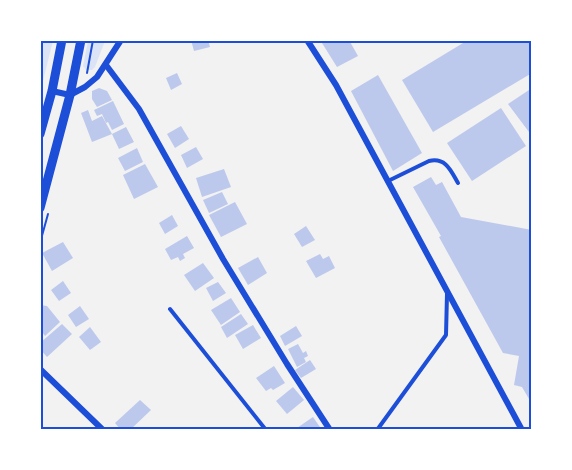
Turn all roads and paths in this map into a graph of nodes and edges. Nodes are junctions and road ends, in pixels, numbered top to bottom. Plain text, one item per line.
1 (62, 40) edge
2 (81, 40) edge
3 (121, 40) edge
4 (307, 40) edge
5 (106, 64) junction
6 (52, 91) junction
7 (70, 95) junction
8 (40, 134) edge
9 (388, 181) junction
10 (458, 183) dead end
11 (40, 208) edge
12 (447, 290) junction
13 (170, 309) dead end
14 (40, 369) edge
15 (103, 429) edge
16 (266, 429) edge
17 (330, 429) edge
18 (377, 429) edge
19 (522, 429) edge

1 - 6 street
2 - 7 street
3 - 5 street
4 - 9 street
5 - 7 street
5 - 17 street
6 - 7 street
6 - 8 street
7 - 11 street
9 - 10 lane
9 - 12 street
12 - 18 lane
12 - 19 street
13 - 16 lane
14 - 15 street

